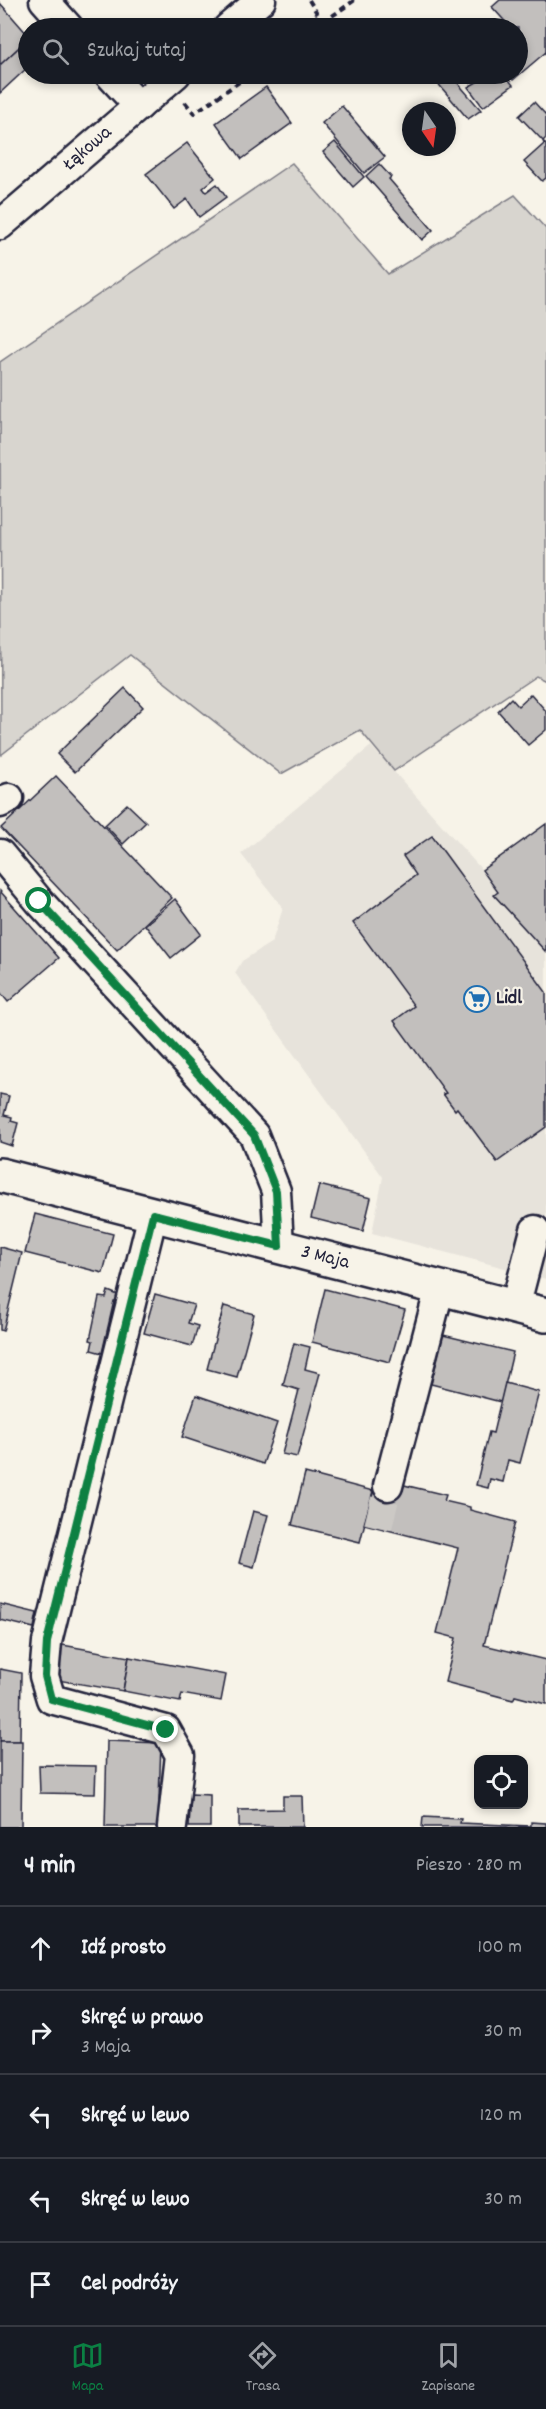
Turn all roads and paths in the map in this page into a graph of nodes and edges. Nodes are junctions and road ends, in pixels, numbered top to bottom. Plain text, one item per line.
1 (44, 0) edge
2 (261, 0) edge
3 (309, 0) edge
4 (355, 0) edge
5 (60, 18) edge
6 (240, 18) edge
7 (320, 18) edge
8 (330, 18) edge
9 (118, 84) edge
10 (164, 84) edge
11 (236, 84) edge
12 (184, 101) dead end
13 (139, 106) junction
14 (0, 225) edge
15 (0, 854) edge
16 (0, 1175) edge
17 (153, 1214) junction
18 (535, 1230) dead end
19 (279, 1246) junction
20 (440, 1287) junction
21 (514, 1307) junction
22 (546, 1315) edge
23 (388, 1486) tunnel mouth
24 (172, 1827) edge

1 - 5 street
2 - 6 street
3 - 7 path
4 - 8 path
9 - 13 street
10 - 13 street, Łąkowa
11 - 12 path
13 - 14 street, Łąkowa
15 - 19 street
16 - 17 main road, 3 Maja
17 - 19 main road, 3 Maja
17 - 24 street
18 - 21 street
19 - 20 main road, 3 Maja
20 - 21 main road, 3 Maja
20 - 23 street
21 - 22 main road, 3 Maja

